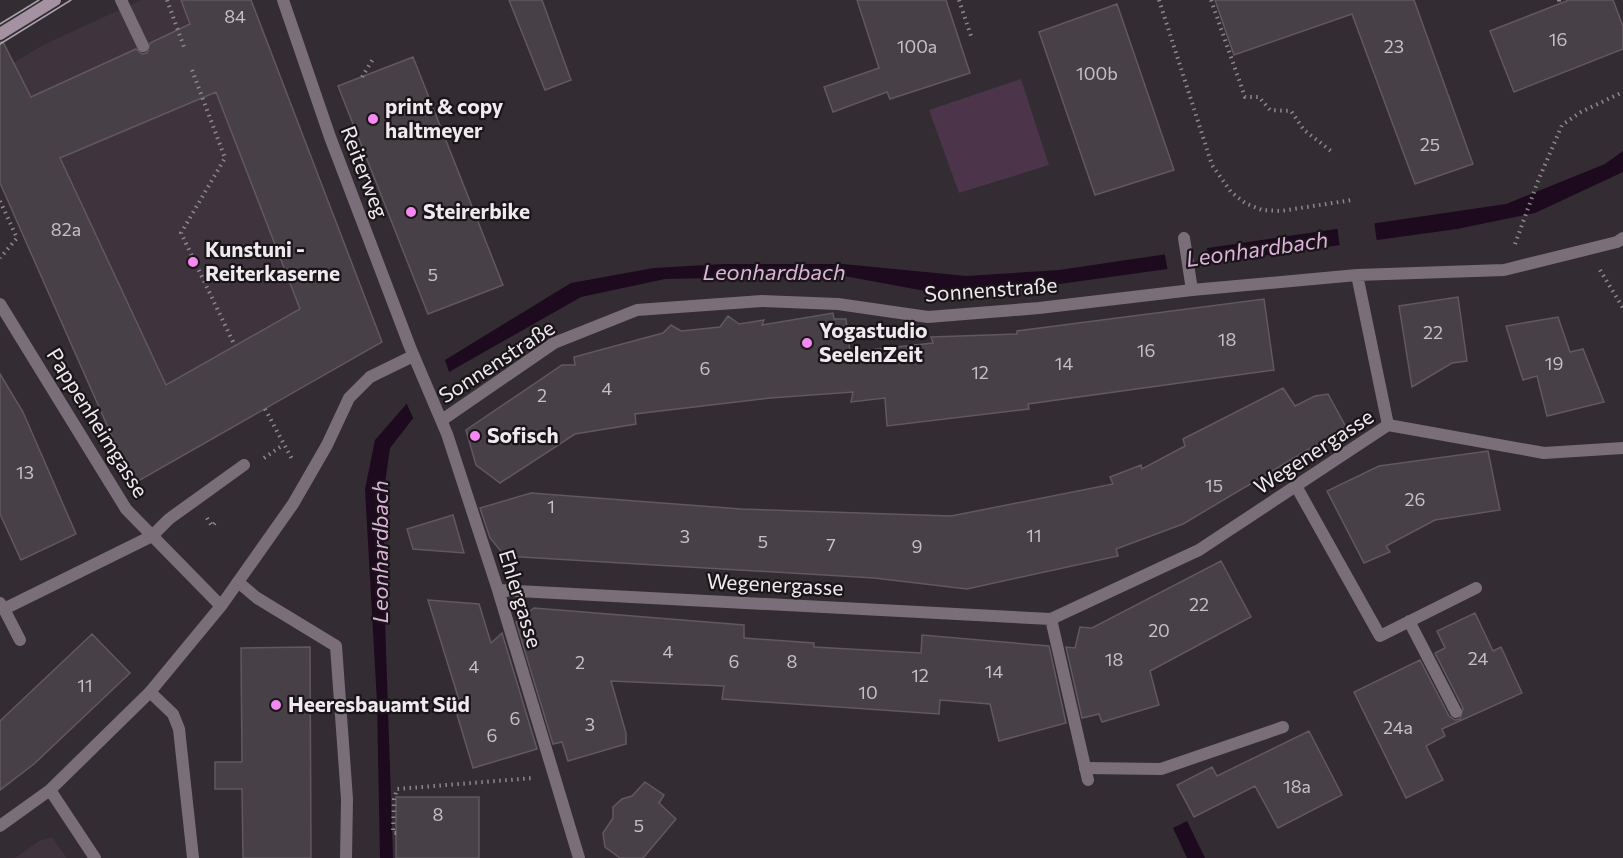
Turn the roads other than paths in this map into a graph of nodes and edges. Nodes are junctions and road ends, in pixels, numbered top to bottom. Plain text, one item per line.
1 (55, 0) edge
2 (121, 0) edge
3 (283, 0) edge
4 (0, 34) edge
5 (143, 46) dead end
6 (1184, 238) dead end
7 (1623, 238) edge
8 (1357, 275) junction
9 (1192, 290) junction
10 (0, 304) edge
11 (413, 356) junction
12 (442, 420) junction
13 (1388, 425) junction
14 (1623, 448) edge
15 (244, 465) dead end
16 (1296, 486) junction
17 (152, 536) junction
18 (238, 582) junction
19 (1476, 588) dead end
20 (498, 590) junction
21 (2, 606) edge
22 (221, 606) junction
23 (1051, 619) junction
24 (1409, 621) junction
25 (20, 640) dead end
26 (150, 692) junction
27 (1456, 712) dead end
28 (1283, 728) dead end
29 (50, 790) junction
30 (0, 826) edge
31 (95, 858) edge
32 (193, 858) edge
33 (346, 858) edge
34 (579, 858) edge

1 - 4 main road
2 - 5 street
3 - 11 street, Reiterweg
6 - 9 street
7 - 8 street, Sonnenstraße
8 - 9 street, Sonnenstraße
8 - 13 street
9 - 12 street, Sonnenstraße
10 - 17 street, Pappenheimgasse
11 - 12 street, Ehlergasse
11 - 18 street
12 - 20 street, Ehlergasse
13 - 14 street, Wegenergasse
13 - 16 street, Wegenergasse
15 - 17 street
16 - 23 street, Wegenergasse
16 - 24 street
17 - 21 street
17 - 22 street, Pappenheimgasse
18 - 22 street
18 - 33 street
19 - 24 street
20 - 23 street, Wegenergasse
20 - 34 street, Ehlergasse
21 - 25 street
22 - 26 street
23 - 28 street
24 - 27 street
26 - 29 street
26 - 32 street
29 - 30 street
29 - 31 street

